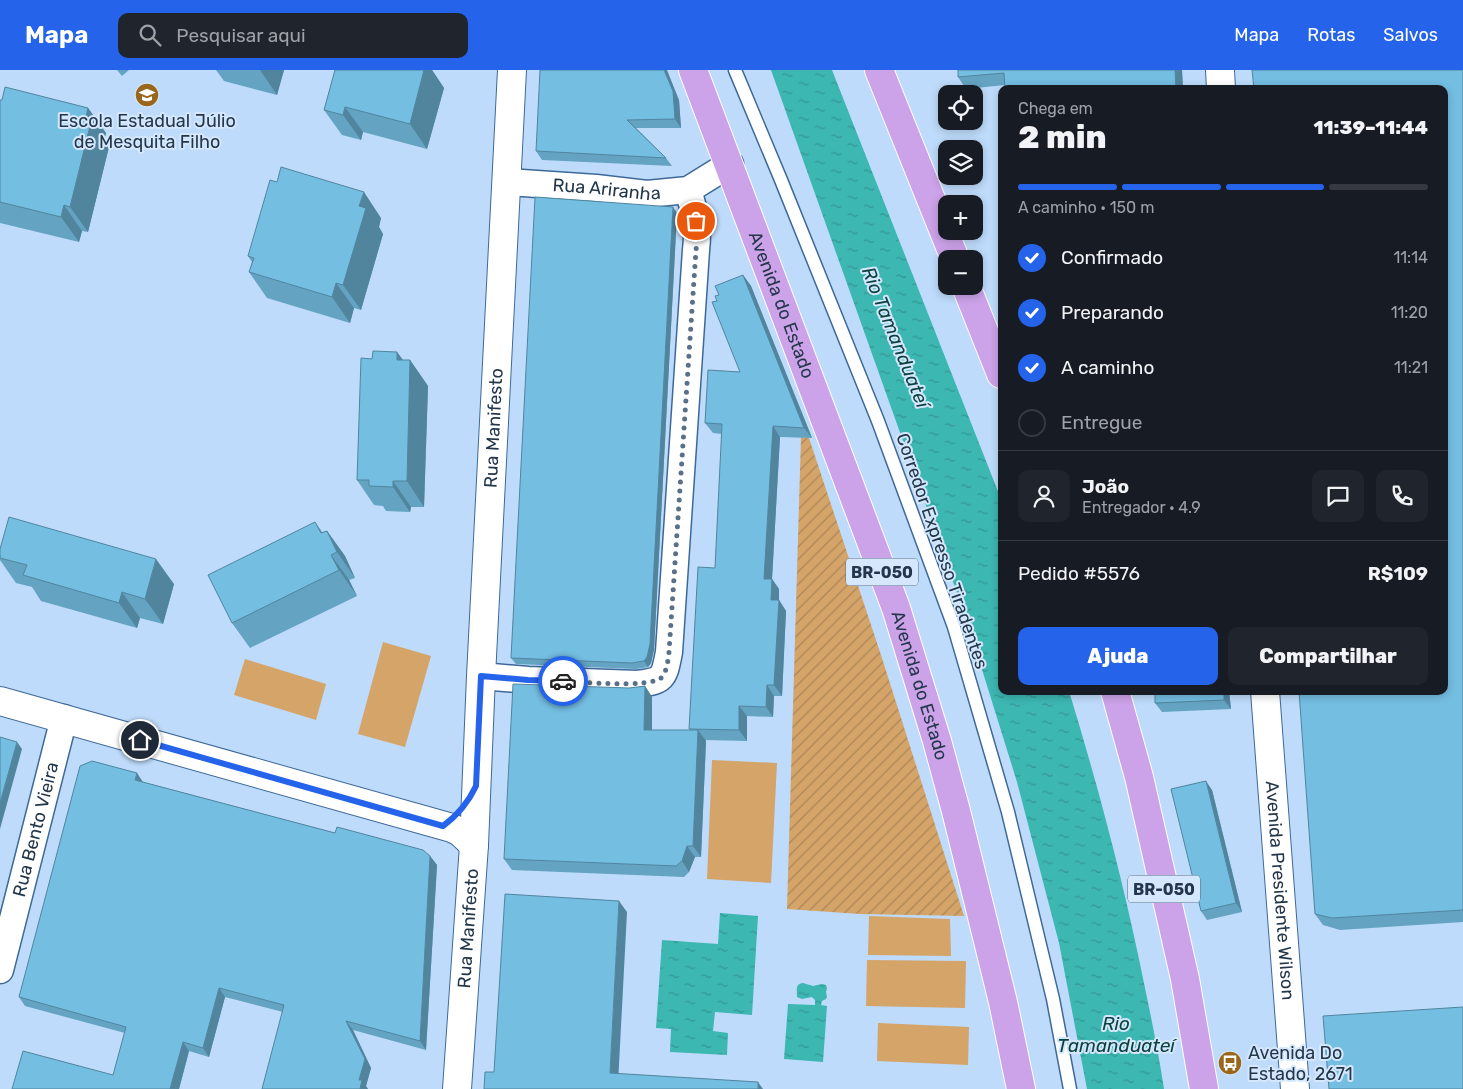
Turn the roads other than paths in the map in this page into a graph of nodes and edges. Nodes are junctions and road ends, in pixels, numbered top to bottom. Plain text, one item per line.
1 (512, 70) edge
2 (693, 70) edge
3 (735, 70) edge
4 (879, 70) edge
5 (1220, 70) edge
6 (1221, 85) edge
7 (730, 164) junction
8 (507, 182) junction
9 (688, 190) junction
10 (951, 250) edge
11 (970, 295) edge
12 (998, 366) edge
13 (481, 676) junction
14 (1116, 695) edge
15 (1265, 695) edge
16 (0, 701) edge
17 (64, 718) junction
18 (476, 786) junction
19 (443, 826) junction
20 (474, 845) junction
21 (0, 970) edge
22 (453, 1083) edge
23 (1021, 1089) edge
24 (1070, 1089) edge
25 (1204, 1089) edge
26 (1294, 1089) edge

1 - 8 main road, Rua Manifesto
2 - 7 highway, Avenida do Estado / BR-050
3 - 24 lane, Corredor Expresso Tiradentes
4 - 10 highway
5 - 6 main road
7 - 9 street, Rua Ariranha
7 - 23 highway, Avenida do Estado / BR-050
8 - 9 street, Rua Ariranha
8 - 13 main road, Rua Manifesto
9 - 13 street
11 - 12 highway
13 - 18 main road, Rua Manifesto
14 - 25 highway, BR-050
15 - 26 main road, Avenida Presidente Wilson
16 - 17 main road
17 - 19 main road
17 - 21 street, Rua Bento Vieira
18 - 19 main road, Rua Manifesto
18 - 20 main road, Rua Manifesto
19 - 20 main road
20 - 22 main road, Rua Manifesto

